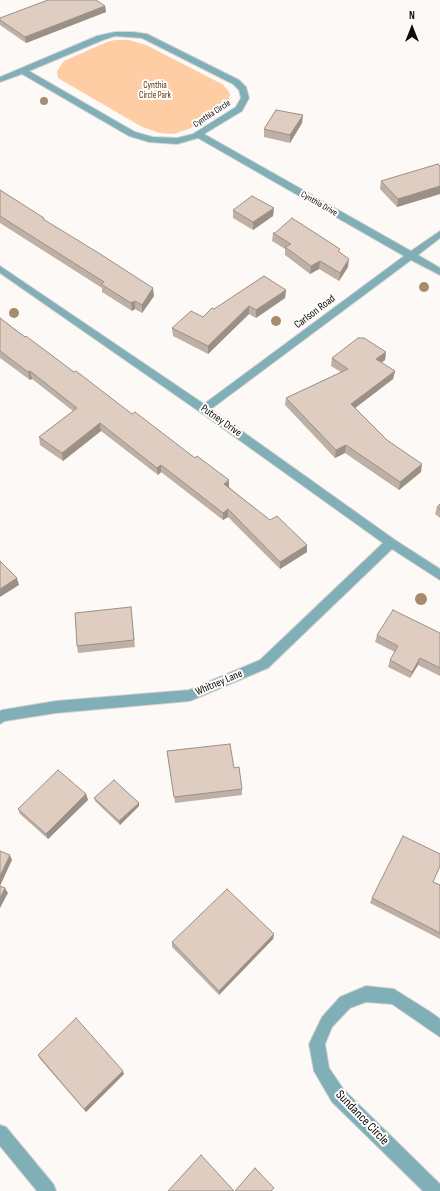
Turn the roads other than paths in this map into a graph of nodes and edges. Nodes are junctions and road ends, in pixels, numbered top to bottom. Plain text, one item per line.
1 (23, 71) junction
2 (0, 80) edge
3 (199, 135) junction
4 (440, 234) edge
5 (410, 256) junction
6 (0, 269) edge
7 (440, 272) edge
8 (204, 409) junction
9 (391, 543) junction
10 (440, 575) edge
11 (1, 716) edge
12 (440, 1029) edge
13 (0, 1133) edge
14 (48, 1191) edge
15 (435, 1191) edge

1 - 2 street
1 - 3 street, Cynthia Circle
1 - 3 street, Cynthia Circle
3 - 5 street, Cynthia Drive
4 - 5 street, Carlson Road
5 - 7 street, Cynthia Drive
5 - 8 street, Carlson Road
6 - 8 street, Putney Drive
8 - 9 street, Putney Drive
9 - 10 street, Putney Drive
9 - 11 street, Whitney Lane
12 - 15 street, Sundance Circle
13 - 14 street

